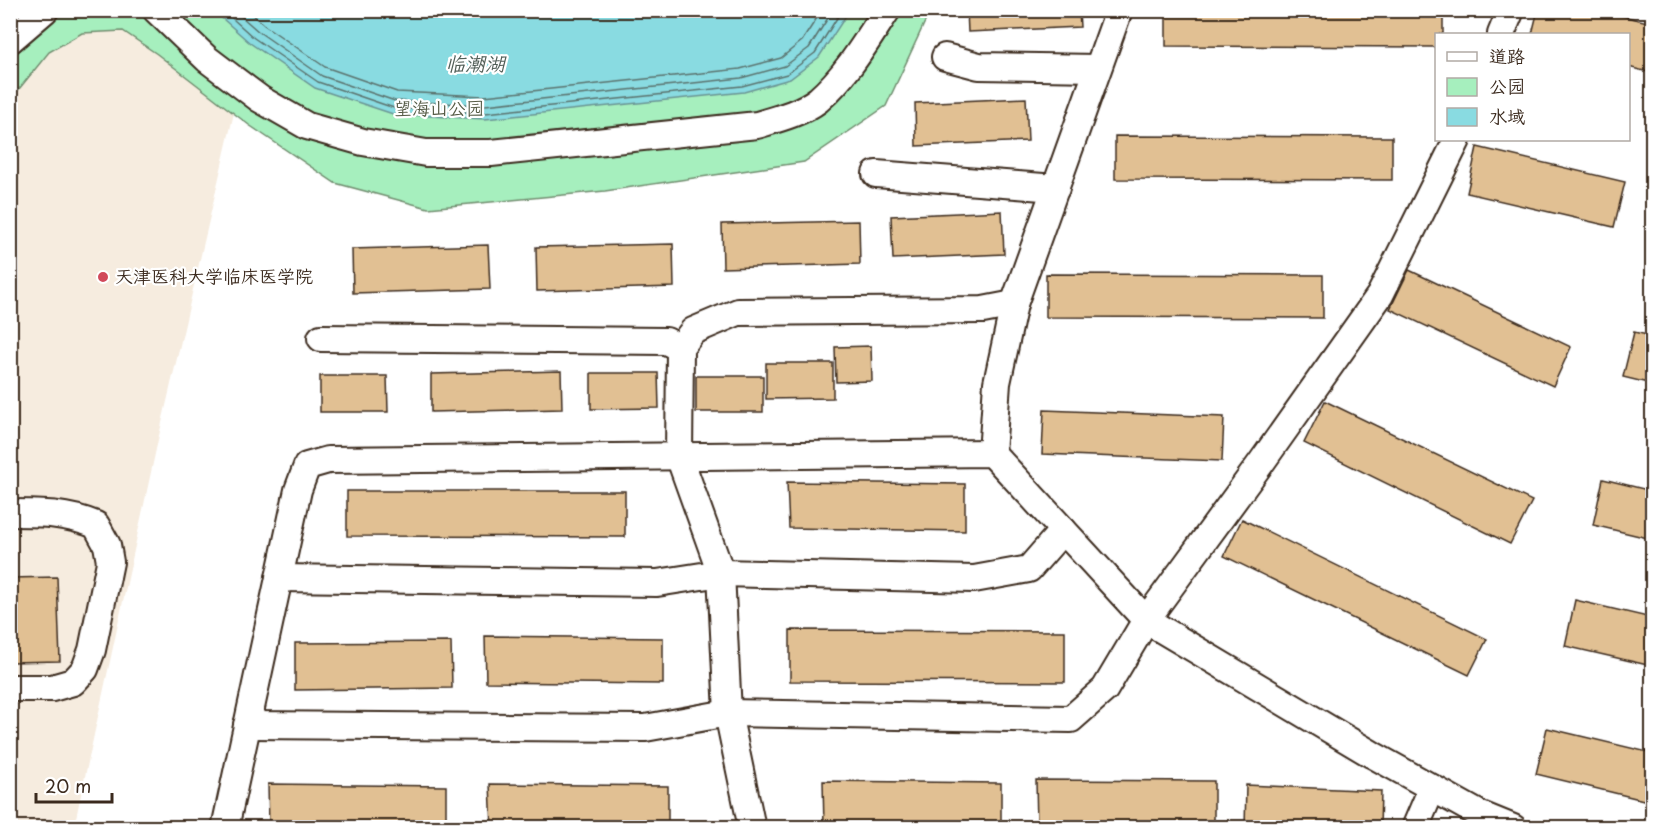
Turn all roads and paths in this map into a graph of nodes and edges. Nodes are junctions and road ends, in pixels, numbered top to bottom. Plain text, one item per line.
1 (45, 10) edge
2 (156, 10) edge
3 (887, 10) edge
4 (1119, 10) edge
5 (1511, 10) edge
6 (1501, 33) edge
7 (10, 40) edge
8 (945, 57) dead end
9 (1097, 68) junction
10 (1457, 141) edge
11 (876, 174) dead end
12 (1056, 188) junction
13 (1014, 304) junction
14 (321, 338) dead end
15 (680, 348) junction
16 (992, 453) junction
17 (679, 456) junction
18 (10, 513) edge
19 (1063, 530) junction
20 (721, 573) junction
21 (279, 578) junction
22 (1146, 620) junction
23 (10, 688) edge
24 (728, 713) junction
25 (247, 725) junction
26 (1432, 788) junction
27 (225, 828) edge
28 (752, 828) edge
29 (1415, 828) edge
30 (1513, 828) edge

1 - 7 street
2 - 3 street
4 - 9 street
5 - 6 street
8 - 9 street
9 - 12 street
10 - 22 street
11 - 12 street
12 - 13 street
13 - 15 street
13 - 16 street
14 - 15 street
15 - 17 street
16 - 17 street
16 - 19 street
17 - 20 street
17 - 21 street
18 - 23 street
19 - 20 street
19 - 22 street
20 - 21 street
20 - 24 street
21 - 25 street
22 - 24 street
22 - 26 street
24 - 25 street
24 - 28 street
25 - 27 street
26 - 29 street
26 - 30 street

